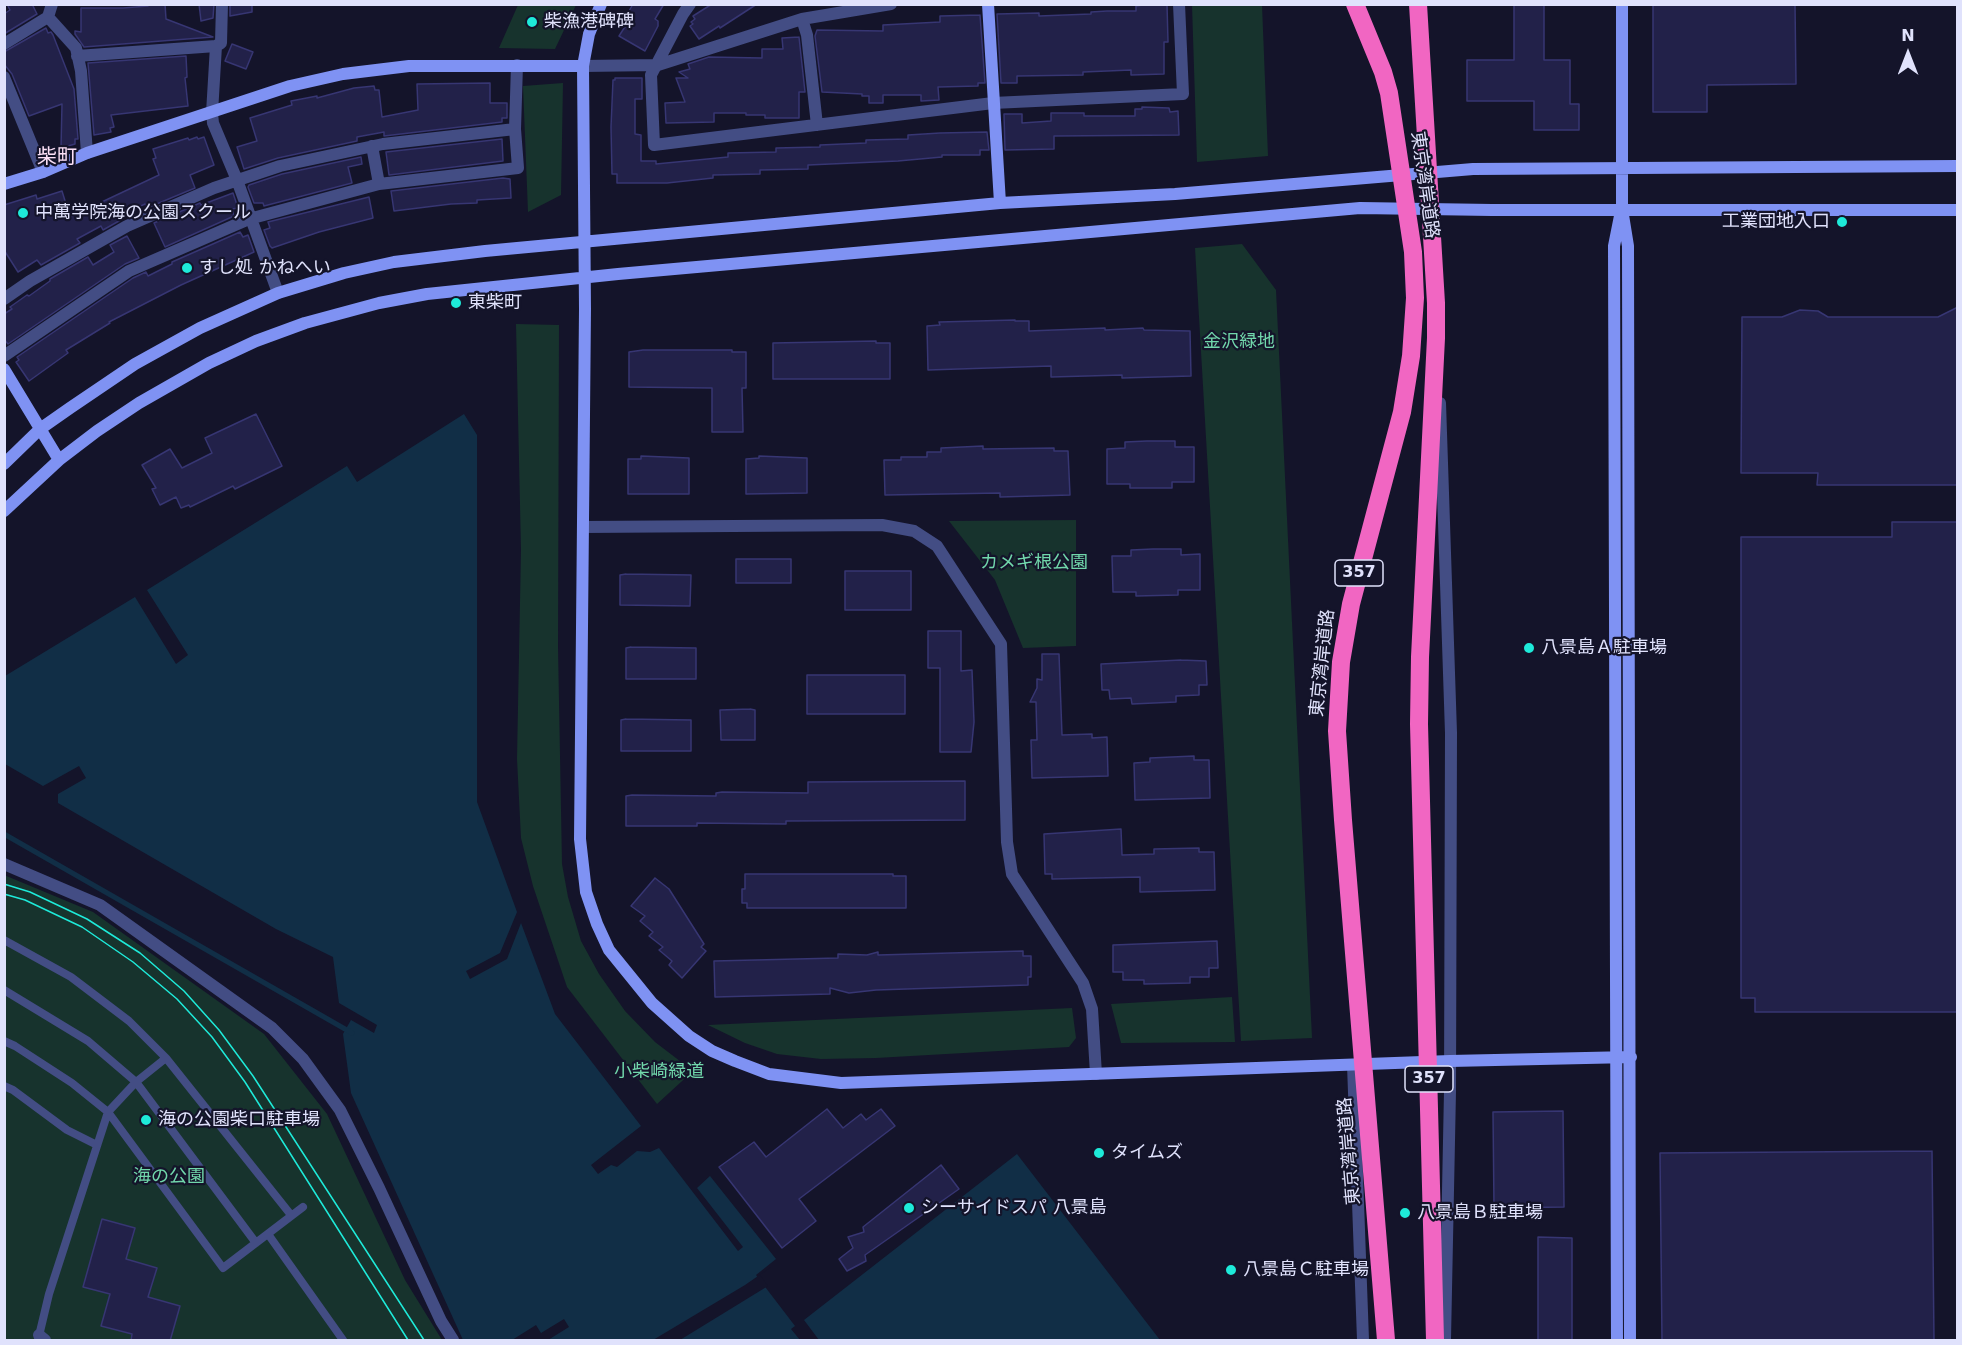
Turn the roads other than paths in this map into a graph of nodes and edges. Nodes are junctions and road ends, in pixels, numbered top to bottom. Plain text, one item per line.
1 (222, 4) edge
2 (602, 4) edge
3 (690, 4) edge
4 (891, 4) edge
5 (988, 4) edge
6 (1179, 4) edge
7 (1355, 4) edge
8 (1418, 4) edge
9 (1622, 4) edge
10 (50, 11) edge
11 (802, 19) junction
12 (4, 44) edge
13 (216, 46) junction
14 (77, 56) junction
15 (518, 65) junction
16 (658, 65) junction
17 (583, 66) junction
18 (4, 77) edge
19 (993, 103) junction
20 (212, 112) junction
21 (817, 125) junction
22 (515, 129) junction
23 (372, 146) junction
24 (87, 153) junction
25 (1958, 166) edge
26 (1622, 168) junction
27 (42, 172) junction
28 (1427, 172) junction
29 (1402, 174) junction
30 (237, 180) junction
31 (4, 184) edge
32 (379, 184) junction
33 (1000, 203) junction
34 (1406, 208) junction
35 (1430, 209) junction
36 (1622, 209) junction
37 (1958, 210) edge
38 (249, 219) junction
39 (584, 241) junction
40 (584, 278) junction
41 (278, 293) junction
42 (4, 299) edge
43 (1436, 338) junction
44 (4, 356) edge
45 (4, 369) edge
46 (40, 429) junction
47 (58, 460) junction
48 (4, 464) edge
49 (4, 511) edge
50 (583, 527) junction
51 (4, 864) edge
52 (4, 940) edge
53 (4, 990) edge
54 (4, 1041) edge
55 (1617, 1057) junction
56 (1630, 1057) junction
57 (166, 1058) junction
58 (1450, 1061) junction
59 (1353, 1065) junction
60 (1096, 1074) junction
61 (136, 1082) junction
62 (4, 1086) edge
63 (108, 1112) junction
64 (97, 1145) junction
65 (303, 1207) dead end
66 (291, 1215) junction
67 (268, 1233) junction
68 (256, 1243) junction
69 (40, 1339) edge
70 (343, 1341) edge
71 (453, 1341) edge
72 (1363, 1341) edge
73 (1386, 1341) edge
74 (1435, 1341) edge
75 (1445, 1341) edge
76 (1617, 1341) edge
77 (1630, 1341) edge

1 - 13 street
2 - 17 street
3 - 16 street
4 - 11 street
5 - 19 street
6 - 19 street
7 - 29 highway, 東京湾岸道路 / 357
8 - 28 highway, 東京湾岸道路 / 357
9 - 26 street
10 - 12 street
10 - 14 street
11 - 16 street
11 - 21 street
13 - 14 street
13 - 20 street
14 - 24 street
15 - 17 street
15 - 20 street
15 - 22 street
16 - 17 street
16 - 21 street
17 - 39 street
18 - 27 street
19 - 21 street
19 - 33 street
20 - 24 street
20 - 30 street
22 - 23 street
22 - 32 street
23 - 30 street
23 - 32 street
24 - 27 street
25 - 26 street
26 - 28 street
26 - 36 street
27 - 31 street
28 - 29 street
28 - 35 highway, 東京湾岸道路 / 357
29 - 33 street
29 - 34 highway, 東京湾岸道路 / 357
30 - 38 street
30 - 42 street
32 - 38 street
33 - 39 street
34 - 35 street
34 - 40 street
34 - 73 highway, 東京湾岸道路 / 357
35 - 36 street
35 - 43 highway, 東京湾岸道路 / 357
36 - 37 street
36 - 55 street
36 - 56 street
38 - 41 street
38 - 44 street
39 - 40 street
39 - 41 street
40 - 47 street
40 - 50 street
41 - 46 street
43 - 58 street
43 - 74 highway, 東京湾岸道路 / 357
45 - 46 street
46 - 47 street
46 - 48 street
47 - 49 street
50 - 60 street
50 - 60 street
51 - 71 street
52 - 57 lane
53 - 61 lane
54 - 63 lane
55 - 56 street
55 - 58 street
55 - 76 street
56 - 77 street
57 - 61 lane
57 - 66 lane
58 - 59 street
58 - 75 street
59 - 60 street
59 - 72 street
61 - 63 lane
61 - 68 lane
62 - 64 lane
63 - 64 lane
63 - 68 lane
64 - 69 lane
65 - 66 lane
66 - 67 lane
67 - 68 lane
67 - 70 lane

